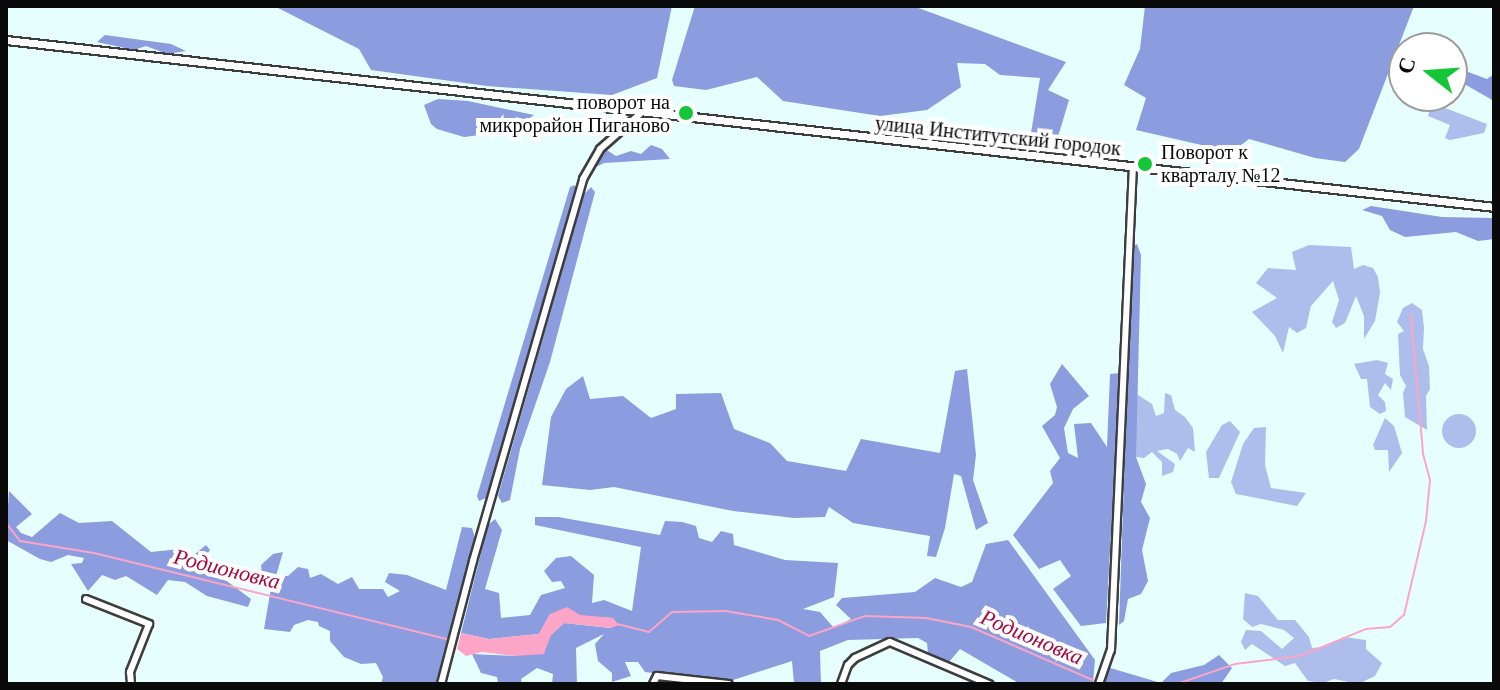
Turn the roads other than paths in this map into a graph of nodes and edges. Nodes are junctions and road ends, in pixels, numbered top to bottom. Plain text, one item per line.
1 (6, 40) edge
2 (641, 113) junction
3 (1133, 167) junction
4 (1494, 207) edge
5 (86, 599) dead end
6 (708, 683) edge
7 (131, 684) edge
8 (441, 684) edge
9 (653, 684) edge
10 (729, 684) edge
11 (841, 684) edge
12 (989, 684) edge
13 (1099, 684) edge

1 - 2 street, улица Институтский городок
2 - 3 street, улица Институтский городок
2 - 8 street
3 - 4 street, улица Институтский городок
3 - 13 street
5 - 7 street
6 - 9 street
6 - 10 street
11 - 12 street

